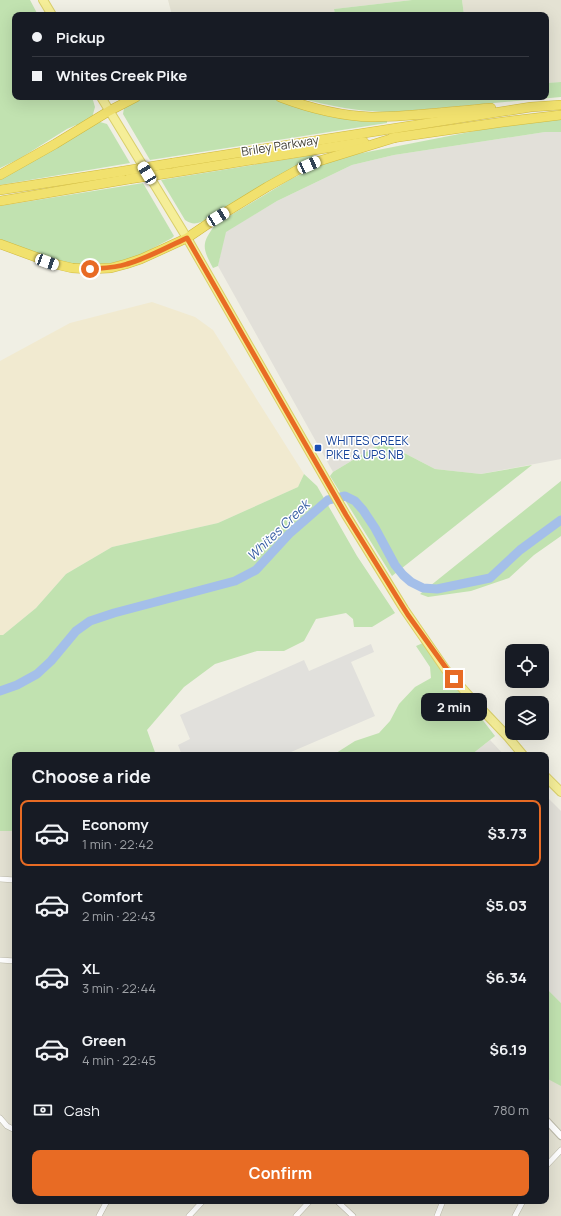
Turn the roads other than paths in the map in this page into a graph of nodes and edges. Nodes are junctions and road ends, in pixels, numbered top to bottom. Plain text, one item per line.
1 (43, 0) edge
2 (50, 12) edge
3 (103, 100) edge
4 (130, 100) edge
5 (290, 100) edge
6 (561, 104) edge
7 (531, 107) junction
8 (109, 111) junction
9 (561, 115) edge
10 (397, 137) junction
11 (0, 175) edge
12 (0, 190) edge
13 (0, 201) edge
14 (187, 238) junction
15 (0, 244) edge
16 (520, 752) edge
17 (549, 780) edge
18 (561, 792) edge
19 (0, 879) edge
20 (12, 880) edge
21 (0, 960) edge
22 (12, 961) edge
23 (0, 1118) edge
24 (549, 1123) edge
25 (12, 1128) edge
26 (561, 1136) edge
27 (561, 1150) edge
28 (549, 1163) edge
29 (105, 1204) edge
30 (200, 1204) edge
31 (307, 1204) edge
32 (340, 1204) edge
33 (442, 1204) edge
34 (521, 1204) edge
35 (99, 1216) edge
36 (189, 1216) edge
37 (296, 1216) edge
38 (353, 1216) edge
39 (438, 1216) edge
40 (515, 1216) edge

1 - 2 main road
3 - 8 main road
4 - 8 highway
5 - 7 highway
6 - 7 highway, Briley Parkway
7 - 12 highway, Briley Parkway, bridge
8 - 11 highway
8 - 14 main road
9 - 10 highway, Briley Parkway
10 - 13 highway, Briley Parkway, bridge
10 - 14 highway
14 - 15 highway
14 - 16 main road
17 - 18 main road
19 - 20 street
21 - 22 street
23 - 25 street
24 - 26 street
27 - 28 street
29 - 35 street
30 - 36 street
31 - 37 street
32 - 38 street
33 - 39 street
34 - 40 street

